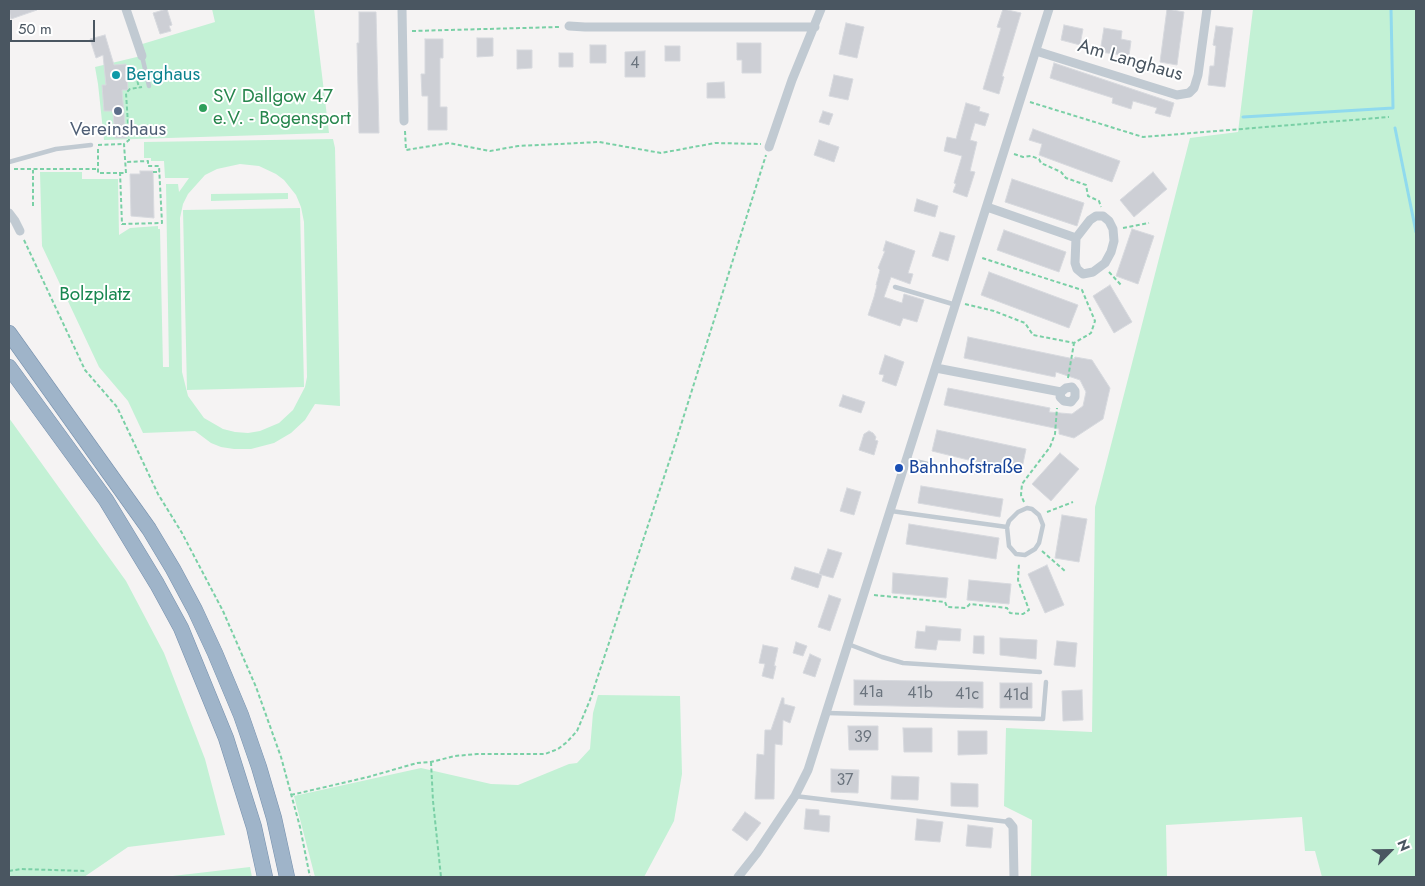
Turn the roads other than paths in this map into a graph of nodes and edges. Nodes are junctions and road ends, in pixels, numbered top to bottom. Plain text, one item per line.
1 (126, 9) edge
2 (402, 9) edge
3 (822, 9) edge
4 (1049, 9) edge
5 (1207, 9) edge
6 (569, 26) road end
7 (815, 27) junction
8 (1036, 51) junction
9 (142, 56) joint
10 (149, 86) road end
11 (404, 121) road end
12 (91, 145) dead end
13 (769, 147) road end
14 (9, 162) edge
15 (987, 207) junction
16 (9, 213) edge
17 (20, 231) road end
18 (1076, 238) junction
19 (895, 287) dead end
20 (956, 303) junction
21 (9, 332) edge
22 (9, 367) edge
23 (936, 368) junction
24 (1064, 394) road end
25 (907, 459) junction
26 (936, 466) dead end
27 (891, 511) junction
28 (1007, 526) junction
29 (848, 644) junction
30 (1040, 672) dead end
31 (1046, 682) dead end
32 (826, 713) junction
33 (795, 796) junction
34 (1009, 822) joint
35 (265, 877) edge
36 (287, 877) edge
37 (738, 877) edge
38 (1014, 877) edge

1 - 9 street
2 - 11 street
3 - 7 street
4 - 8 street
5 - 8 street, Am Langhaus
6 - 7 street
7 - 13 street
8 - 15 street
9 - 10 lane
12 - 14 lane
15 - 18 street
15 - 20 street
16 - 17 street
18 - 18 street
19 - 20 lane
20 - 23 street
21 - 36 highway
22 - 35 highway
23 - 24 street
23 - 25 street
25 - 26 lane
25 - 27 street
27 - 28 lane
27 - 29 street
28 - 28 lane
29 - 30 lane
29 - 32 street
31 - 32 lane
32 - 33 street
33 - 34 lane
33 - 37 street
34 - 38 street

